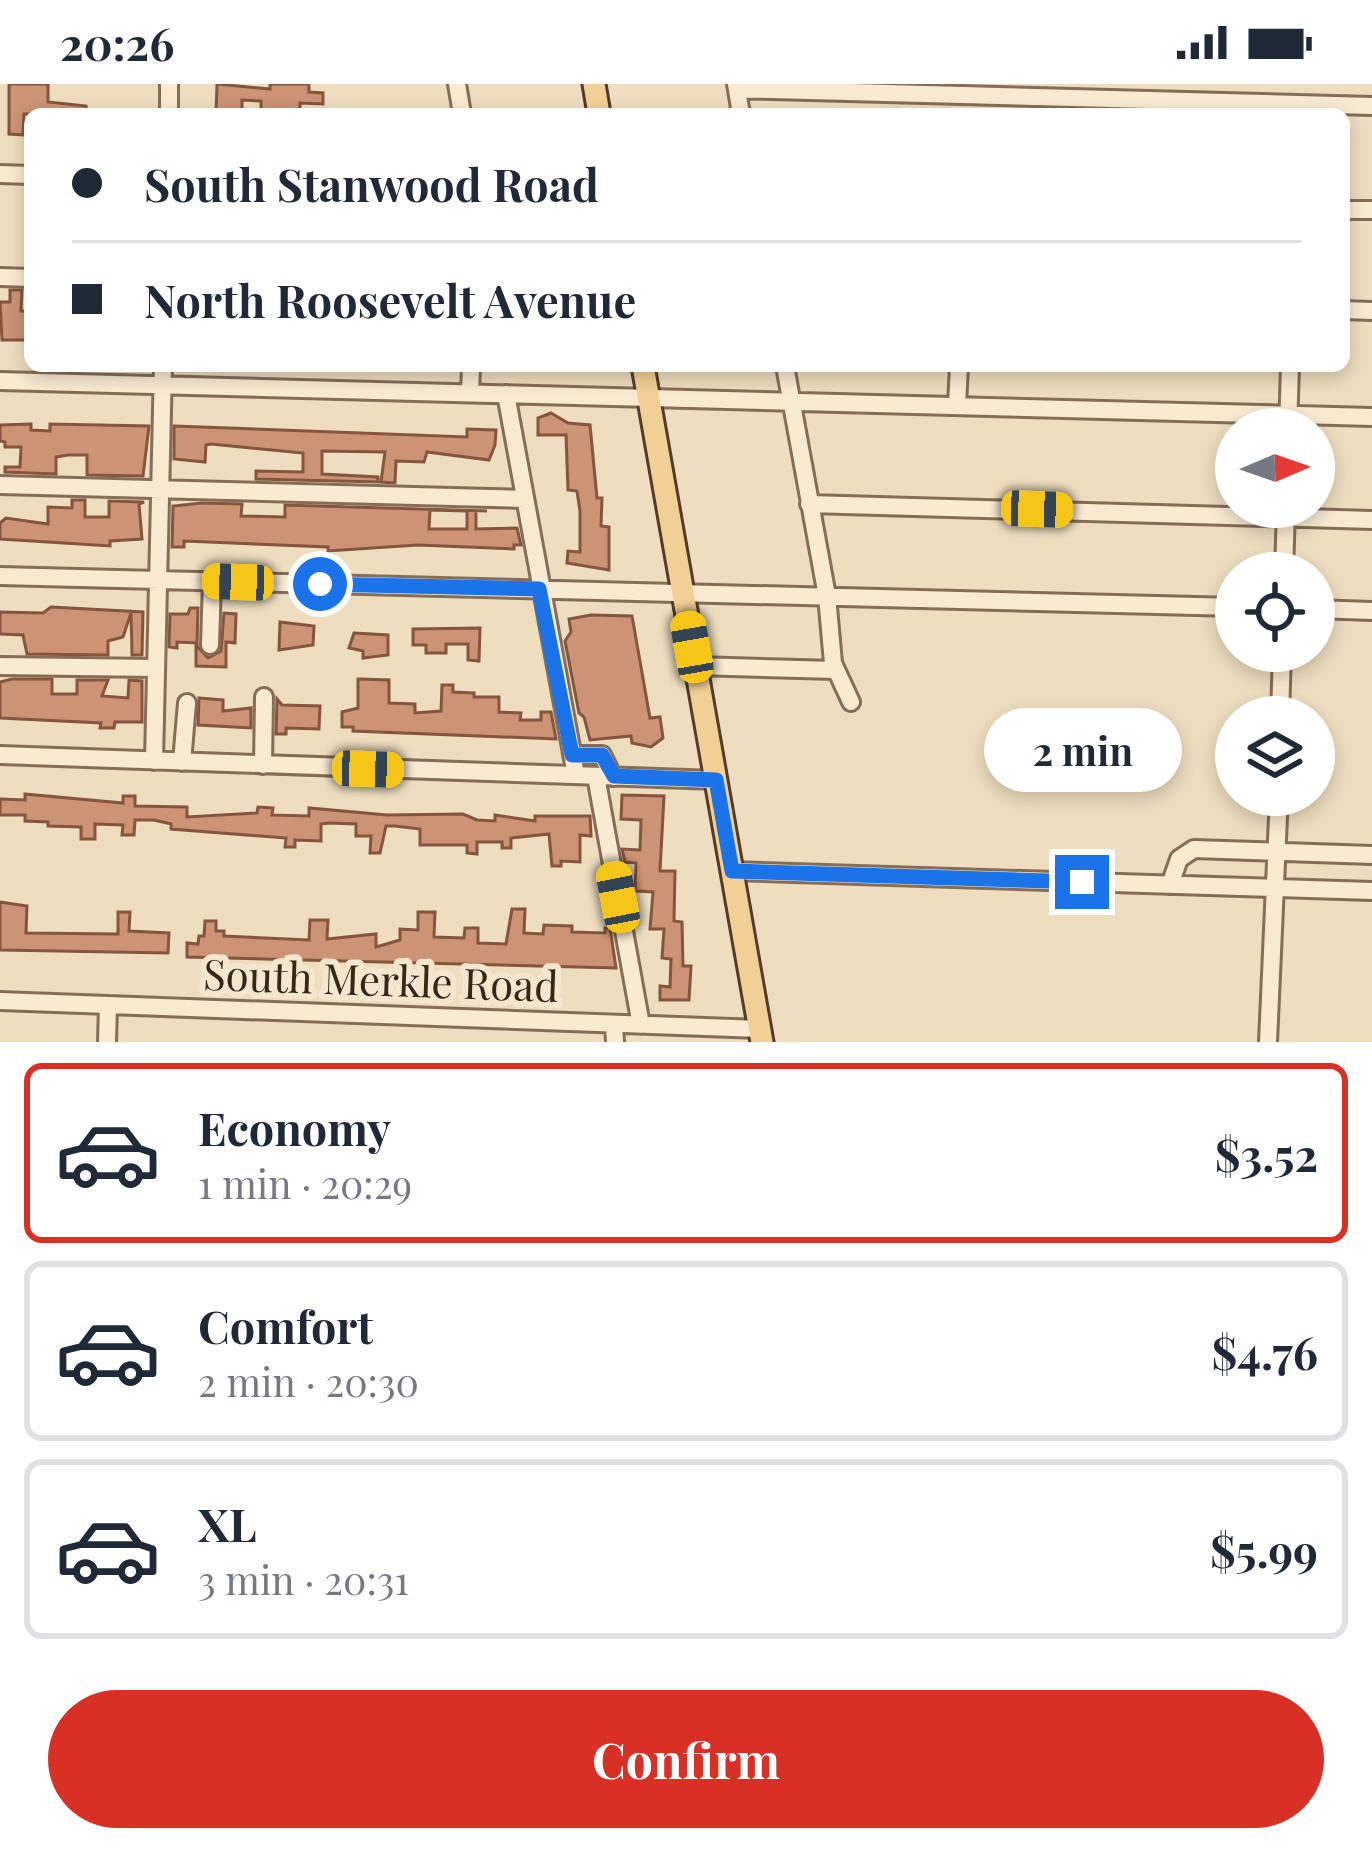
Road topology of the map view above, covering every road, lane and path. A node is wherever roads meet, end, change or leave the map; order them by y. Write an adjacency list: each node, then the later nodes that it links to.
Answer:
1 (736, 86): 3 (street)
2 (1372, 106): 4 (street)
3 (1272, 108)
4 (1321, 108)
5 (471, 372): 12 (street)
6 (644, 372): 14 (main road)
7 (785, 372): 15 (street)
8 (958, 372): 16 (street)
9 (1290, 372): 17 (street)
10 (163, 376): 11 (street); 12 (street); 22 (street)
11 (0, 381)
12 (470, 393): 13 (street)
13 (506, 394): 14 (street); 23 (street)
14 (649, 397): 15 (street); 32 (main road)
15 (791, 401): 16 (street); 24 (street)
16 (957, 405): 19 (street)
17 (1288, 408)
18 (1372, 417): 20 (street)
19 (1215, 418)
20 (1335, 419)
21 (0, 485): 22 (street)
22 (160, 490): 23 (street); 29 (street)
23 (526, 499): 31 (street)
24 (808, 504): 25 (street); 33 (street)
25 (1215, 512)
26 (1335, 517): 27 (street)
27 (1372, 520)
28 (0, 576): 29 (street)
29 (158, 580): 30 (street); 40 (street)
30 (212, 581): 31 (street); 37 (street)
31 (539, 589): 32 (street); 46 (street)
32 (683, 592): 33 (street); 39 (main road)
33 (827, 596): 34 (street); 41 (street)
34 (1215, 606)
35 (1335, 610): 36 (street)
36 (1372, 611)
37 (210, 645)
38 (0, 666): 40 (street)
39 (696, 666): 41 (street); 52 (main road)
40 (156, 668): 47 (street)
41 (836, 670): 43 (street)
42 (264, 697): 49 (street)
43 (851, 702)
44 (187, 703): 48 (street)
45 (0, 755): 47 (street)
46 (572, 755): 50 (street); 51 (street)
47 (154, 760): 48 (street)
48 (182, 762): 49 (street)
49 (263, 765): 50 (street)
50 (576, 776): 51 (street)
51 (605, 776): 52 (street); 62 (street)
52 (716, 780): 56 (main road)
53 (1278, 816): 54 (street)
54 (1277, 851): 55 (street); 57 (street); 58 (street)
55 (1372, 856)
56 (732, 871): 57 (street); 64 (main road)
57 (1170, 884): 58 (street)
58 (1276, 888): 59 (street); 66 (street)
59 (1372, 891)
60 (0, 1001): 61 (street, South Merkle Road)
61 (108, 1005): 63 (street, South Merkle Road); 65 (street)
62 (641, 1024): 63 (street, South Merkle Road); 64 (street, South Merkle Road)
63 (615, 1033)
64 (761, 1035)
65 (106, 1042)
66 (1268, 1042)

